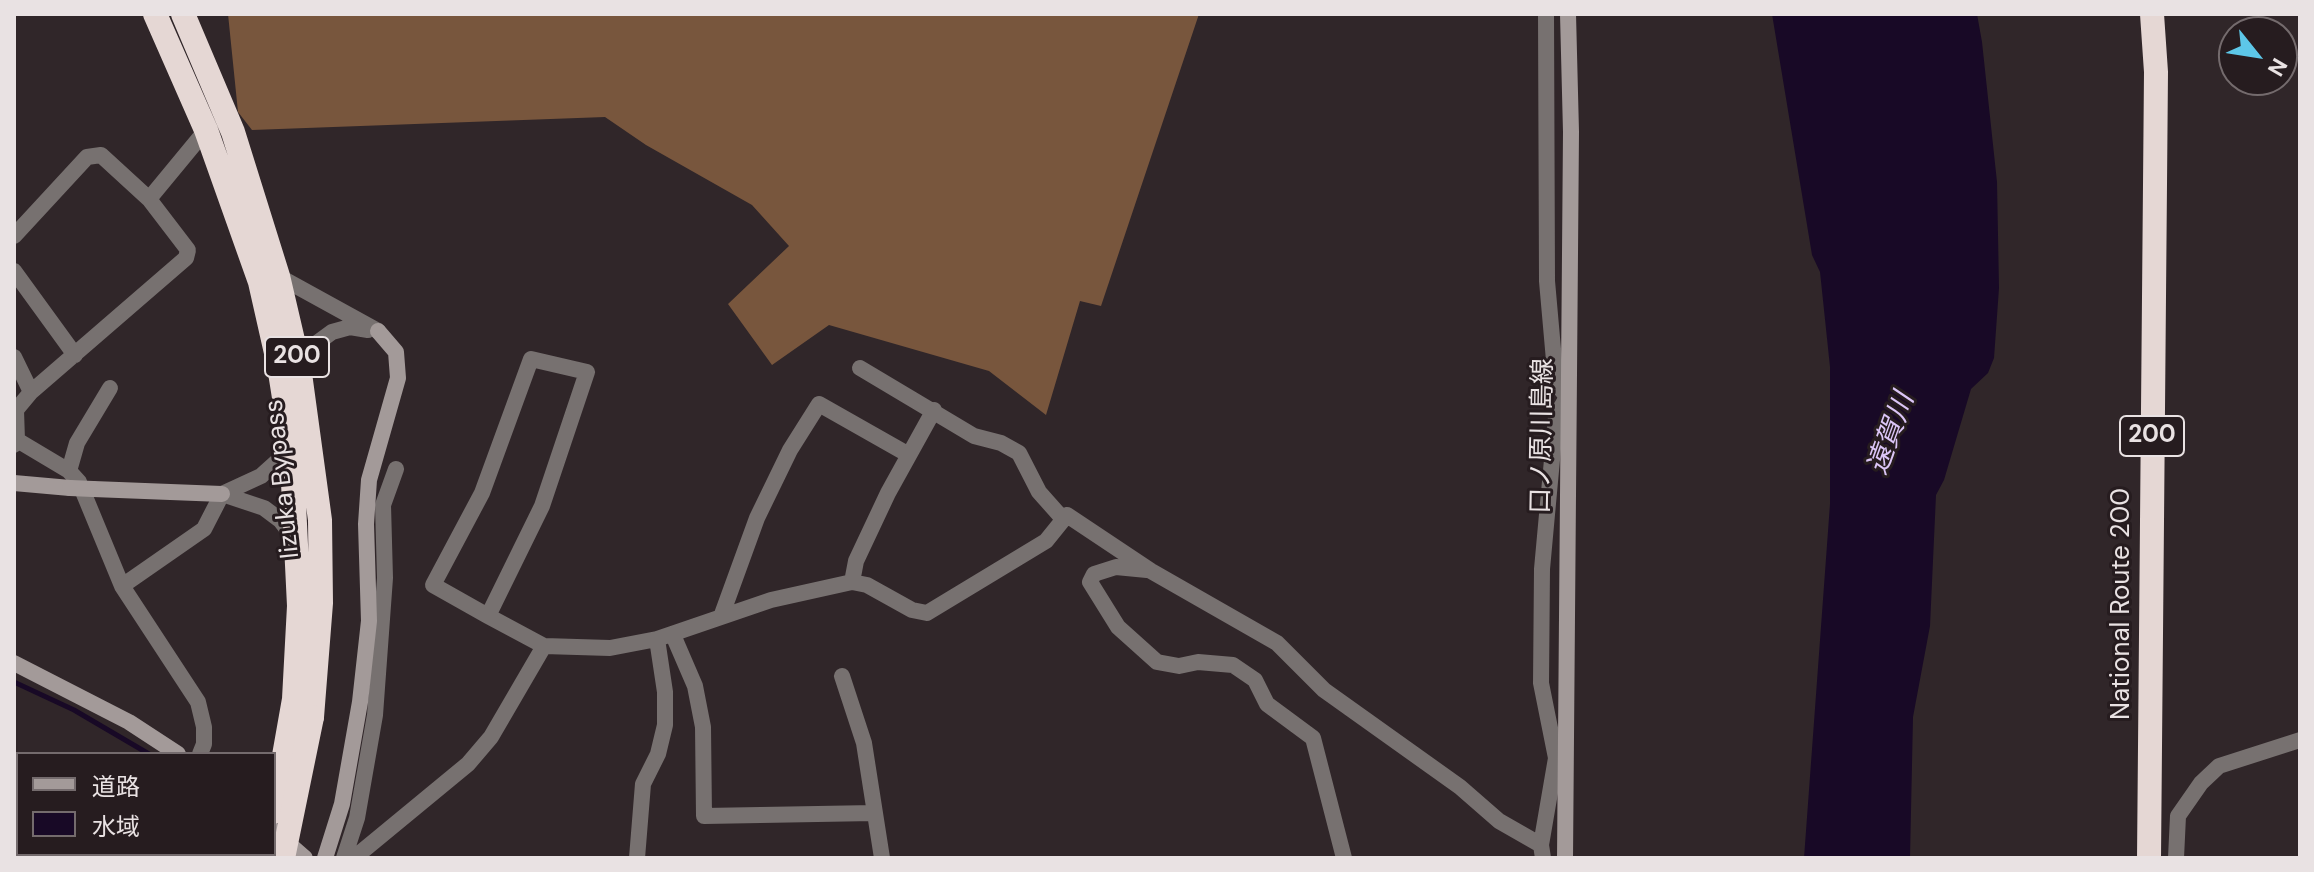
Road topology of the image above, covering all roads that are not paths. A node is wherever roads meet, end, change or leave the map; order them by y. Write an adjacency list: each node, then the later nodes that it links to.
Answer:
1 (155, 14): 6 (highway, 200)
2 (183, 14): 10 (highway, Iizuka Bypass / 200)
3 (1568, 14): 18 (street, 口ノ原川島線)
4 (2152, 14): 55 (highway, National Route 200 / 200)
5 (1541, 15): 18 (street)
6 (206, 130): 7 (street); 21 (highway, 200)
7 (149, 199): 8 (street); 12 (street)
8 (14, 236)
9 (14, 271): 12 (street)
10 (278, 276): 11 (street); 14 (highway, Iizuka Bypass / 200)
11 (378, 331): 14 (street); 48 (street)
12 (75, 355): 17 (street)
13 (14, 357): 17 (street)
14 (299, 366): 46 (highway, Iizuka Bypass / 200, bridge)
15 (860, 368): 19 (street)
16 (110, 388): 24 (street)
17 (31, 392): 20 (street)
18 (1567, 397): 41 (street, 口ノ原川島線); 41 (street)
19 (934, 410): 22 (street); 27 (street)
20 (16, 442): 24 (street)
21 (291, 442): 26 (street); 28 (highway, 200)
22 (909, 455): 30 (street); 33 (street)
23 (396, 469): 49 (street)
24 (69, 480): 25 (street); 26 (street, bridge); 31 (street)
25 (14, 483)
26 (222, 494): 28 (street); 31 (street)
27 (1063, 519): 29 (street); 30 (street)
28 (297, 543): 42 (highway, 200)
29 (1151, 571): 45 (street); 53 (street)
30 (852, 582): 33 (street)
31 (122, 586): 40 (street)
32 (488, 616): 32 (street); 35 (street)
33 (721, 617): 34 (street)
34 (665, 637): 35 (street); 43 (street); 51 (street)
35 (544, 646): 50 (street)
36 (14, 663): 39 (street)
37 (842, 676): 43 (street)
38 (2300, 740): 56 (street)
39 (175, 752)
40 (200, 752)
41 (1560, 758): 45 (street); 54 (street, 口ノ原川島線)
42 (276, 801)
43 (874, 813): 52 (street)
44 (276, 833): 47 (street)
45 (1542, 851)
46 (283, 858)
47 (305, 858)
48 (325, 858)
49 (344, 858)
50 (354, 858)
51 (637, 858)
52 (882, 858)
53 (1344, 858)
54 (1565, 858)
55 (2149, 858)
56 (2176, 858)

